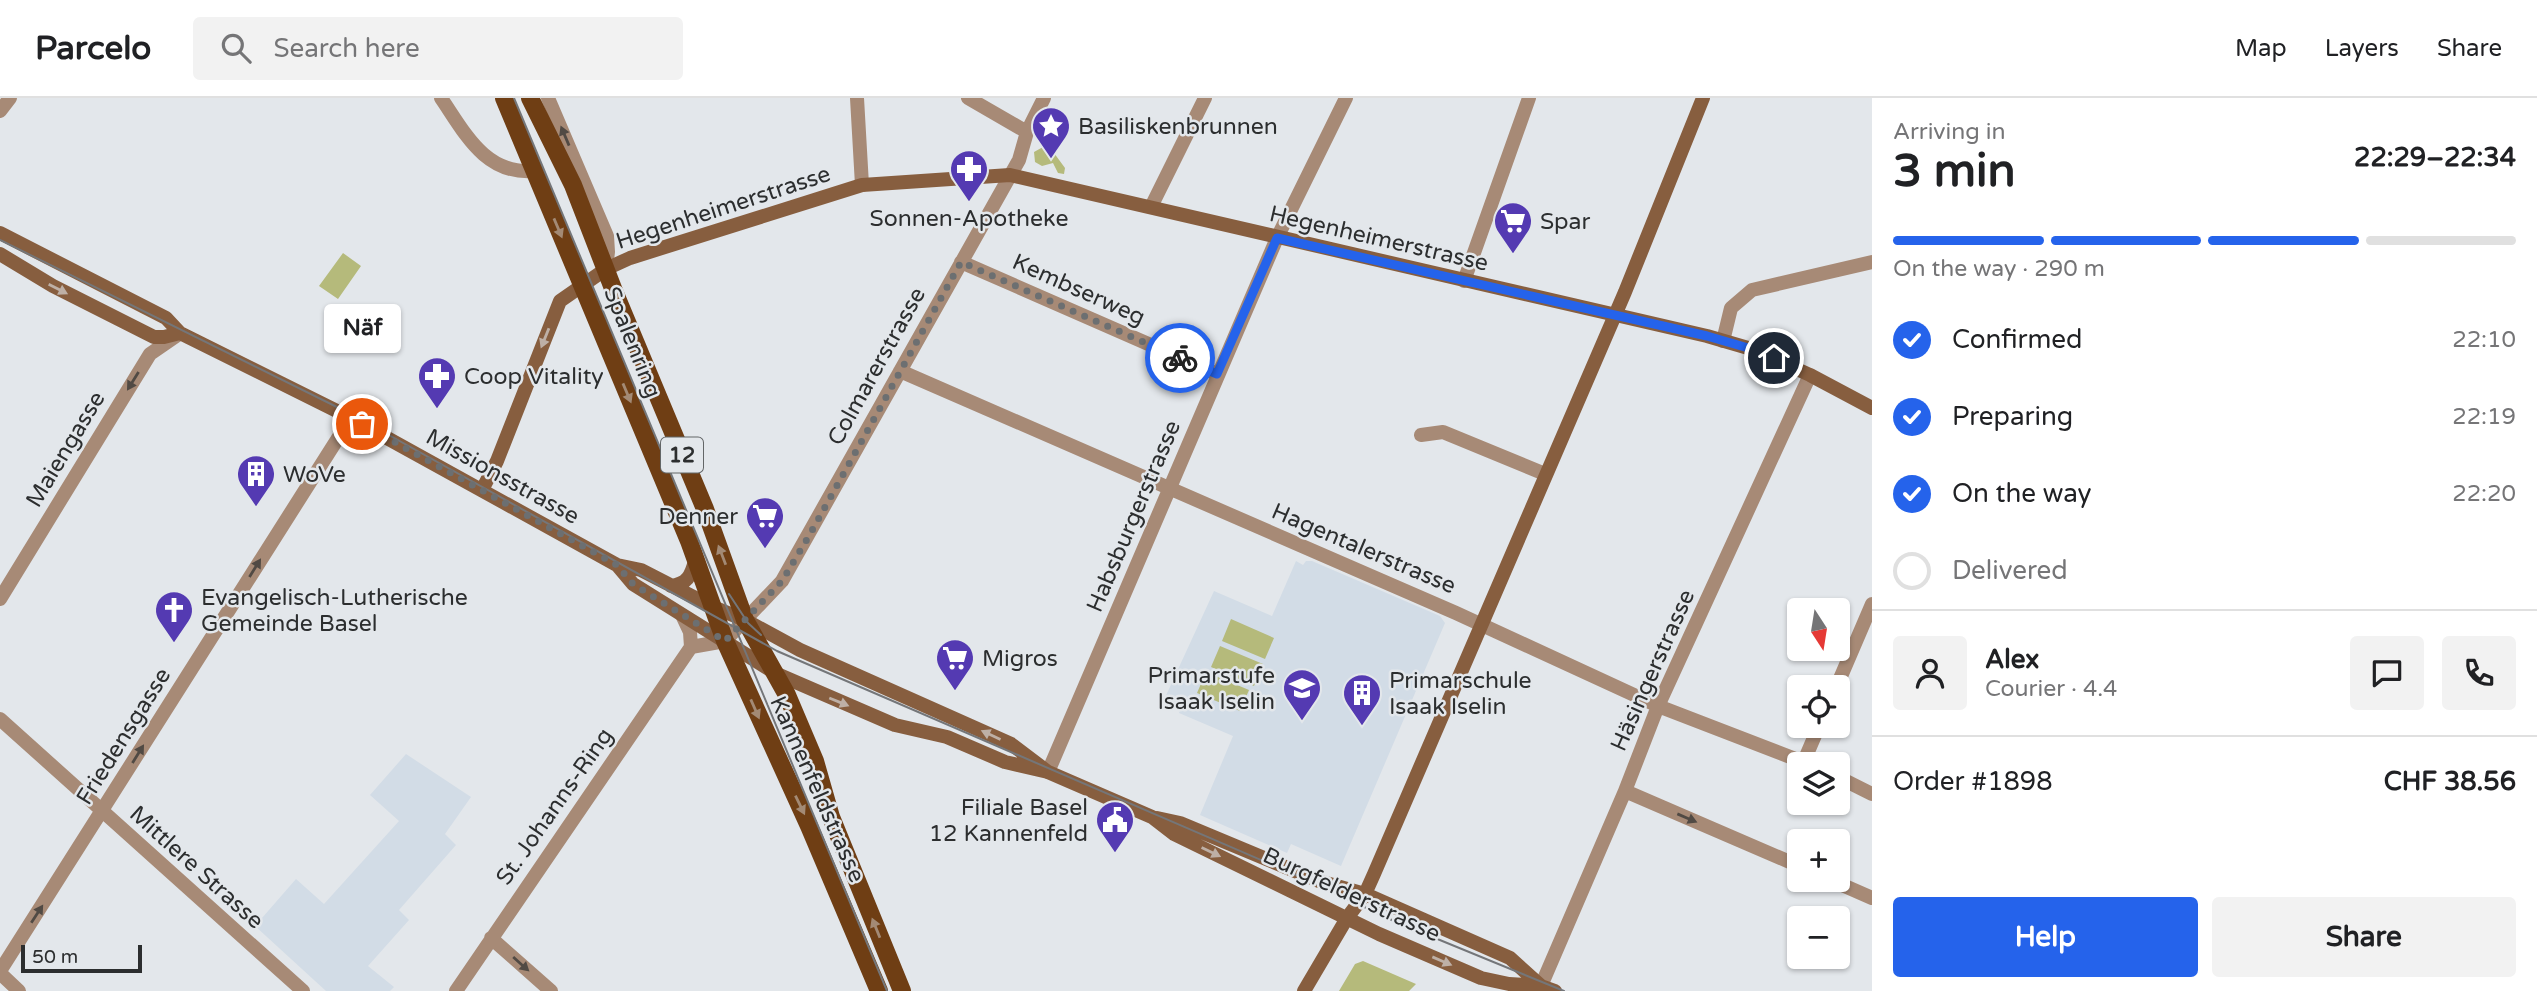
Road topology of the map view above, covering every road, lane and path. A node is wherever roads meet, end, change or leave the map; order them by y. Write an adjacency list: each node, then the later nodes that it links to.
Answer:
1 (10, 98): 13 (street)
2 (441, 98): 15 (street)
3 (504, 98): 15 (main road, Spalenring / 12)
4 (530, 98): 24 (main road, Spalenring / 12)
5 (548, 98): 24 (street, Spalenring, one-way to 5)
6 (858, 98): 17 (street, Hegenheimerstrasse)
7 (968, 98): 14 (street)
8 (1044, 98): 14 (street, Colmarerstrasse)
9 (1205, 98): 18 (street)
10 (1346, 98): 20 (street, Habsburgerstrasse)
11 (1529, 98): 25 (street)
12 (1703, 98): 27 (main road)
13 (0, 111)
14 (1027, 132): 16 (street, Colmarerstrasse)
15 (534, 170): 26 (main road, Spalenring / 12, one-way to 26)
16 (1010, 175): 17 (main road, Hegenheimerstrasse); 18 (main road, Hegenheimerstrasse); 22 (street, Colmarerstrasse)
17 (862, 185): 24 (main road, Hegenheimerstrasse)
18 (1151, 207): 20 (main road, Hegenheimerstrasse)
19 (0, 233): 28 (main road, Missionsstrasse)
20 (1277, 238): 25 (main road, Hegenheimerstrasse); 31 (street, Habsburgerstrasse)
21 (0, 254): 28 (main road, Missionsstrasse, one-way to 28)
22 (961, 262): 30 (street, Colmarerstrasse); 31 (street, Kembserweg)
23 (1872, 262): 29 (street)
24 (606, 269): 26 (main road, Hegenheimerstrasse); 46 (main road, Spalenring / 12, one-way to 24)
25 (1464, 281): 27 (main road, Hegenheimerstrasse)
26 (583, 284): 38 (main road, Hegenheimerstrasse, one-way to 38); 39 (main road, Spalenring / 12, one-way to 39)
27 (1614, 316): 29 (main road, Hegenheimerstrasse); 36 (main road)
28 (180, 333): 34 (main road, Missionsstrasse); 42 (street, Maiengasse, one-way to 42)
29 (1723, 341): 32 (main road, Hegenheimerstrasse)
30 (900, 371): 37 (street, Hagentalerstrasse); 46 (street, Colmarerstrasse)
31 (1217, 374): 37 (street, Habsburgerstrasse)
32 (1810, 375): 33 (main road, Hegenheimerstrasse); 52 (street, Häsingerstrasse)
33 (1872, 408)
34 (349, 417): 38 (main road, Missionsstrasse); 59 (street, Friedensgasse, one-way to 34)
35 (1421, 435): 36 (street)
36 (1545, 474): 47 (main road)
37 (1171, 489): 47 (street, Hagentalerstrasse); 55 (street, Habsburgerstrasse)
38 (482, 490): 40 (main road, Missionsstrasse)
39 (695, 561): 41 (main road); 44 (main road, Spalenring / 12)
40 (617, 565): 41 (main road, Missionsstrasse); 45 (main road, Missionsstrasse)
41 (670, 586): 44 (main road, Missionsstrasse)
42 (0, 599)
43 (1872, 604): 51 (street)
44 (713, 607): 46 (main road, Missionsstrasse); 48 (main road, Kannenfeldstrasse / 12)
45 (682, 615): 48 (main road, Missionsstrasse); 49 (street)
46 (746, 620): 48 (street, Colmarerstrasse); 50 (main road, Kannenfeldstrasse / 12); 55 (main road, Burgfelderstrasse, one-way to 46)
47 (1481, 624): 52 (street, Hagentalerstrasse); 63 (main road)
48 (725, 641): 49 (street); 50 (main road, Burgfelderstrasse); 73 (main road, Kannenfeldstrasse / 12, one-way to 73)
49 (691, 647): 66 (street, St. Johanns-Ring)
50 (777, 674): 55 (main road, Burgfelderstrasse, one-way to 55); 74 (main road, Kannenfeldstrasse / 12, one-way to 50)
51 (1842, 675)
52 (1658, 706): 54 (street, Hagentalerstrasse); 57 (street, Häsingerstrasse)
53 (0, 719): 59 (street, Mittlere Strasse)
54 (1787, 755)
55 (1048, 772): 60 (main road, Burgfelderstrasse)
56 (1850, 783): 58 (street)
57 (1625, 791): 61 (street, one-way to 61); 68 (street, Häsingerstrasse)
58 (1872, 794)
59 (102, 812): 67 (street, Friedensgasse, one-way to 59); 70 (street, Mittlere Strasse)
60 (1152, 817): 63 (main road, Burgfelderstrasse); 65 (main road, Burgfelderstrasse, one-way to 65)
61 (1787, 861)
62 (1850, 888): 64 (street)
63 (1365, 894): 65 (main road); 68 (main road, Burgfelderstrasse)
64 (1872, 898)
65 (1347, 918): 68 (main road, Burgfelderstrasse, one-way to 68); 75 (main road)
66 (491, 938): 71 (street, St. Johanns-Ring); 72 (street, one-way to 72)
67 (0, 972): 69 (street)
68 (1548, 988)
69 (19, 991)
70 (303, 991)
71 (456, 991)
72 (551, 991)
73 (879, 991)
74 (902, 991)
75 (1304, 991)

